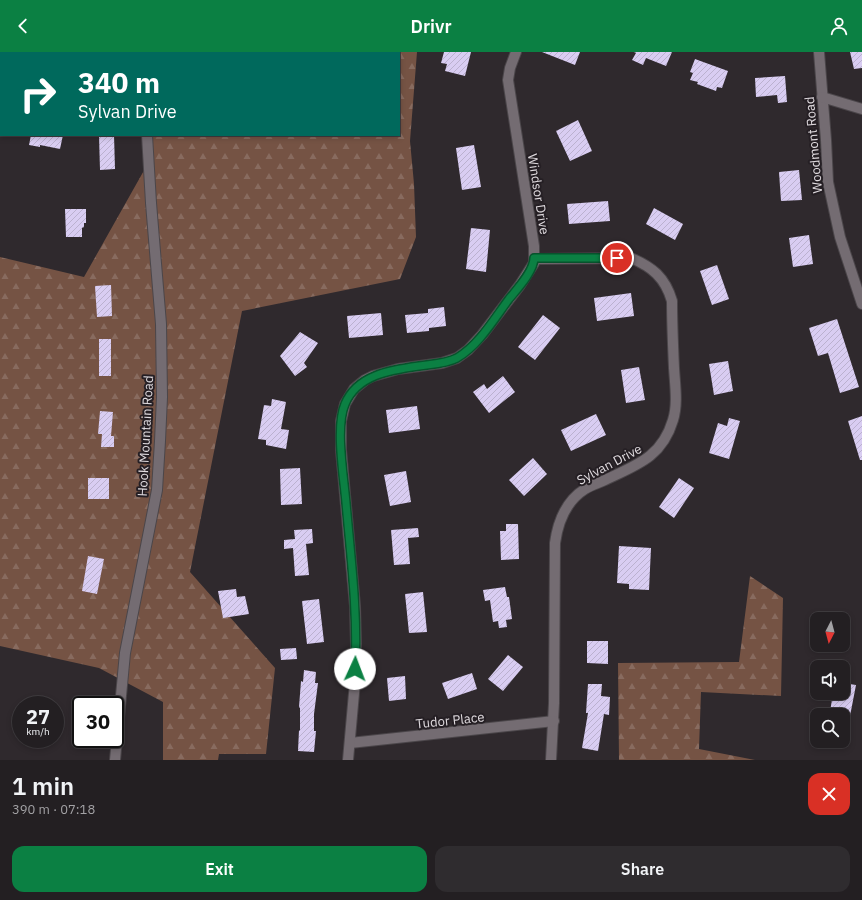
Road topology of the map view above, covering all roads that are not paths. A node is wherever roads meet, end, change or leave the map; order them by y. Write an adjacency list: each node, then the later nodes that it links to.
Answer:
1 (516, 52): 6 (street, Windsor Drive)
2 (819, 52): 3 (street, Woodmont Road)
3 (822, 97): 4 (street); 7 (street, Woodmont Road)
4 (862, 109)
5 (147, 136): 10 (street, Hook Mountain Road)
6 (534, 258): 8 (street, Sylvan Drive); 9 (street, Windsor Drive)
7 (862, 304)
8 (554, 721): 9 (street, Tudor Place); 12 (street, Sylvan Drive)
9 (350, 743): 11 (street, Windsor Drive)
10 (115, 760)
11 (348, 760)
12 (551, 760)

